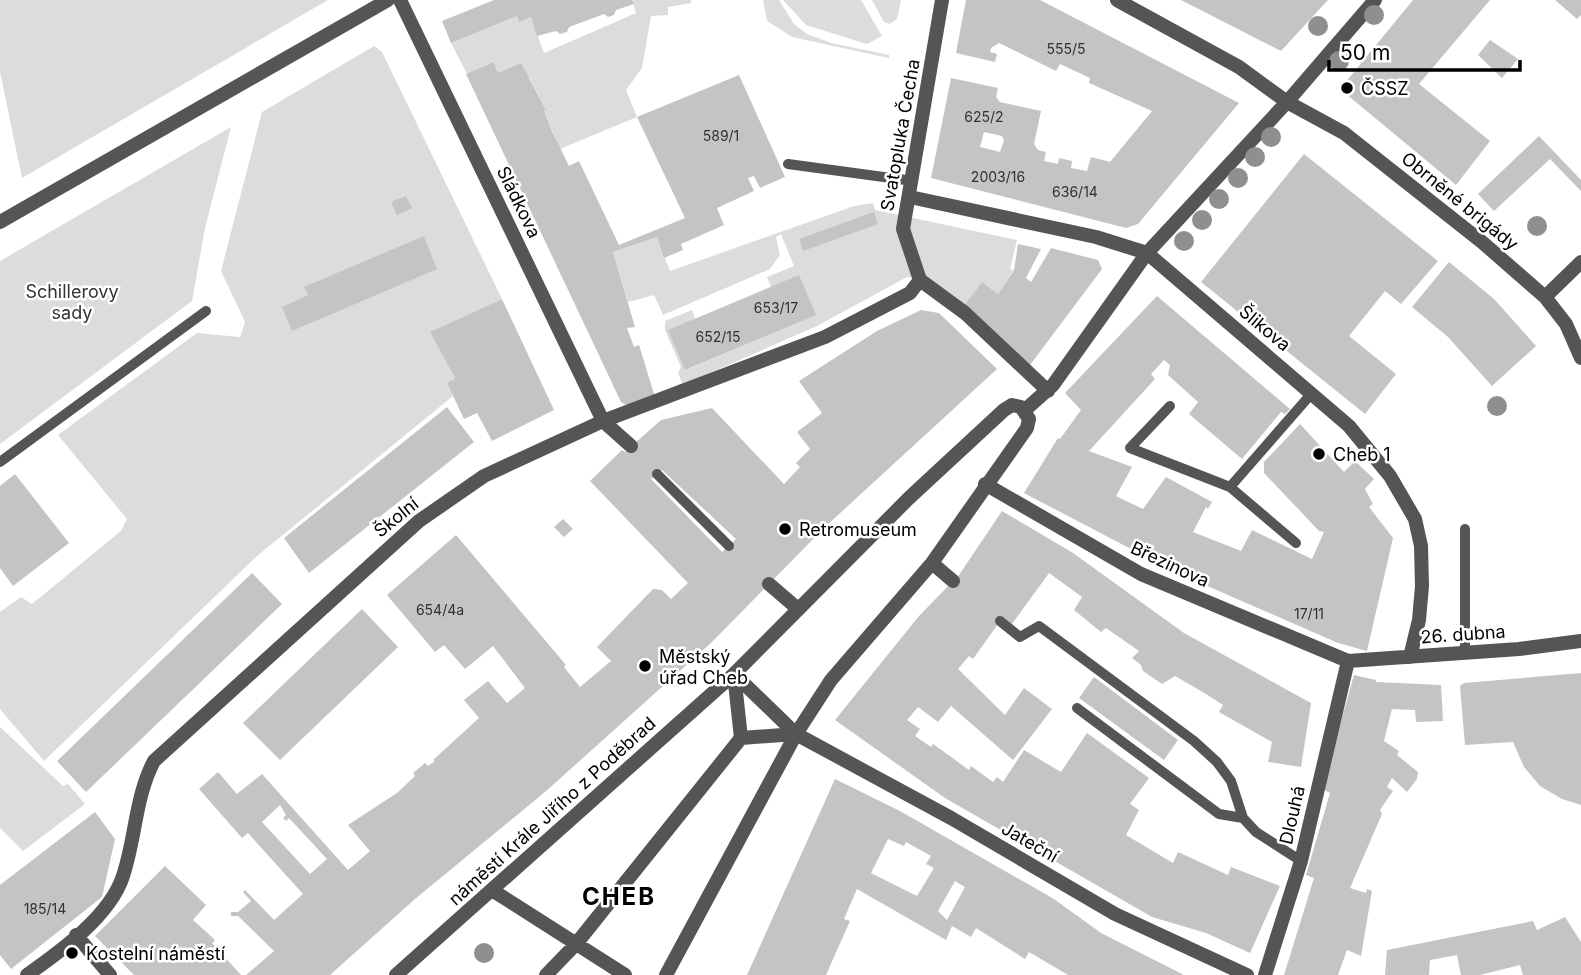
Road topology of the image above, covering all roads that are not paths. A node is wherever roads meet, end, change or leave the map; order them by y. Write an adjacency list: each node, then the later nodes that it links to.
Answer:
1 (388, 0): 10 (street)
2 (400, 0): 21 (street, Sládkova)
3 (942, 0): 8 (street, Svatopluka Čecha)
4 (1117, 0): 6 (street, Obrněné brigády)
5 (1374, 0): 6 (street)
6 (1287, 102): 11 (street); 14 (street, Obrněné brigády)
7 (788, 163): 8 (lane)
8 (913, 181): 9 (street, Svatopluka Čecha)
9 (910, 197): 11 (street, Šlikova); 13 (street, Svatopluka Čecha)
10 (0, 222)
11 (1147, 253): 17 (street); 18 (street, Šlikova)
12 (1581, 262): 14 (street)
13 (920, 280): 17 (street); 21 (street, Školní)
14 (1545, 297): 16 (street, Obrněné brigády)
15 (205, 311): 23 (lane)
16 (1581, 358)
17 (1048, 391): 20 (street)
18 (1312, 393): 26 (lane); 37 (street, Šlikova)
19 (1170, 406): 26 (lane)
20 (1029, 407): 25 (street); 33 (street, náměstí Krále Jiřího z Poděbrad)
21 (603, 421): 22 (street); 46 (street, Školní)
22 (631, 446)
23 (0, 462)
24 (657, 474): 29 (lane)
25 (985, 484): 30 (street); 38 (street, Březinova)
26 (1230, 487): 28 (lane)
27 (1465, 529): 36 (lane)
28 (1296, 543)
29 (729, 545)
30 (932, 563): 31 (street); 41 (street)
31 (953, 581)
32 (769, 584): 33 (street)
33 (798, 609): 39 (street, náměstí Krále Jiřího z Poděbrad)
34 (1000, 621): 43 (lane)
35 (1581, 640): 36 (street, 26. dubna)
36 (1465, 652): 37 (street, 26. dubna)
37 (1410, 657): 38 (street, 26. dubna)
38 (1348, 661): 44 (street, Dlouhá)
39 (734, 674): 41 (street); 42 (street); 45 (street, náměstí Krále Jiřího z Poděbrad)
40 (1077, 708): 43 (lane)
41 (796, 734): 42 (street); 53 (street); 54 (street, Jateční)
42 (741, 738): 47 (street)
43 (1243, 818): 44 (lane)
44 (1301, 861): 55 (street, Dlouhá)
45 (492, 890): 47 (street); 50 (street, náměstí Krále Jiřího z Poděbrad)
46 (76, 935): 48 (street); 49 (street)
47 (576, 944): 51 (street); 52 (street)
48 (27, 975)
49 (110, 975)
50 (396, 975)
51 (546, 975)
52 (625, 975)
53 (666, 975)
54 (1247, 975)
55 (1265, 975)

